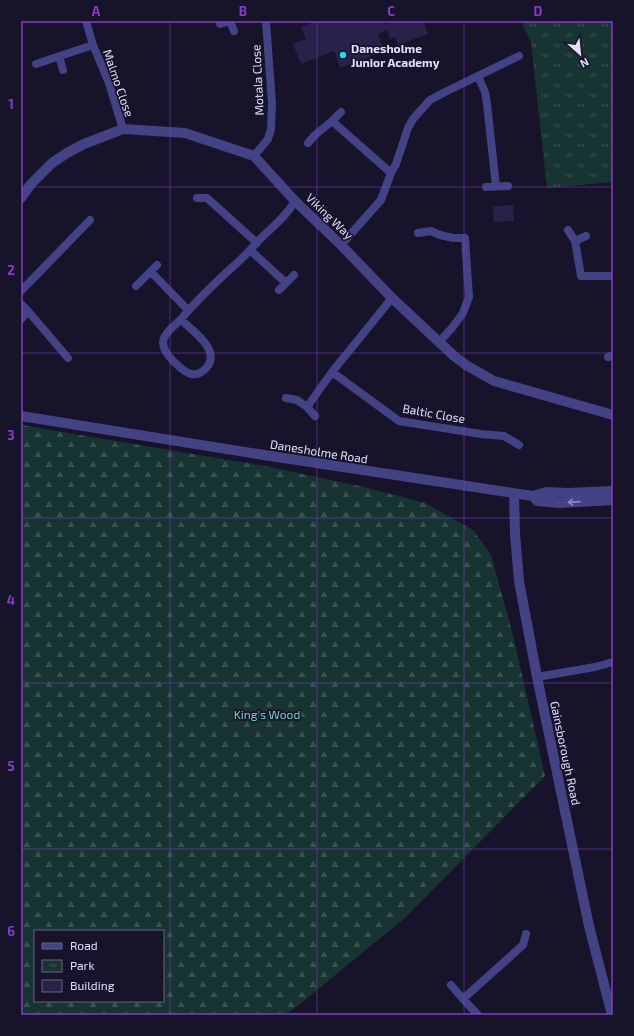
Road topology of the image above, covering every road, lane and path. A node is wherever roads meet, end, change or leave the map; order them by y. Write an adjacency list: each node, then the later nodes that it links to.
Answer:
1 (86, 21): 6 (street, Malmo Close)
2 (230, 21): 4 (street); 5 (street)
3 (266, 21): 16 (street, Motala Close)
4 (220, 24)
5 (234, 31)
6 (93, 45): 7 (street, Malmo Close); 14 (street, Malmo Close)
7 (59, 56): 9 (street, Malmo Close); 10 (street)
8 (519, 56): 11 (street)
9 (36, 64)
10 (63, 70)
11 (478, 76): 17 (street); 18 (street)
12 (341, 112): 13 (street)
13 (332, 121): 15 (street); 17 (street)
14 (123, 129): 16 (street, Viking Way); 21 (street, Viking Way)
15 (308, 142)
16 (254, 156): 23 (street, Viking Way)
17 (391, 173): 30 (street)
18 (496, 186): 19 (street); 20 (street)
19 (508, 186)
20 (486, 187)
21 (21, 198)
22 (197, 198): 29 (street)
23 (295, 201): 29 (street); 30 (street, Viking Way)
24 (90, 220): 39 (street)
25 (568, 230): 28 (street)
26 (418, 233): 46 (street)
27 (586, 236): 28 (street)
28 (575, 241): 35 (street)
29 (257, 242): 31 (street)
30 (341, 245): 40 (street, Viking Way)
31 (250, 250): 36 (street); 42 (street)
32 (157, 265): 33 (street)
33 (150, 272): 37 (street); 42 (street)
34 (294, 275): 36 (street)
35 (613, 276)
36 (286, 283): 38 (street)
37 (136, 286)
38 (279, 290)
39 (21, 291)
40 (392, 298): 46 (street, Viking Way); 48 (street)
41 (21, 304): 43 (street)
42 (188, 310): 45 (street)
43 (28, 311): 44 (street); 47 (street)
44 (21, 318)
45 (181, 320): 45 (street)
46 (439, 342): 51 (street, Viking Way)
47 (68, 358)
48 (332, 372): 50 (street); 54 (street, Baltic Close)
49 (286, 398): 50 (street)
50 (307, 406): 53 (street)
51 (613, 415)
52 (21, 416): 56 (street, Danesholme Road)
53 (315, 416)
54 (519, 445)
55 (613, 491): 57 (street, Danesholme Road)
56 (514, 494): 57 (street, Danesholme Road); 60 (street, Gainsborough Road)
57 (533, 496): 58 (street, one-way to 57)
58 (613, 500)
59 (613, 662): 60 (street)
60 (537, 678): 63 (street, Gainsborough Road)
61 (526, 934): 64 (street)
62 (451, 985): 64 (street)
63 (610, 993): 66 (street, Gainsborough Road)
64 (463, 998): 65 (street)
65 (478, 1015)
66 (612, 1015)

